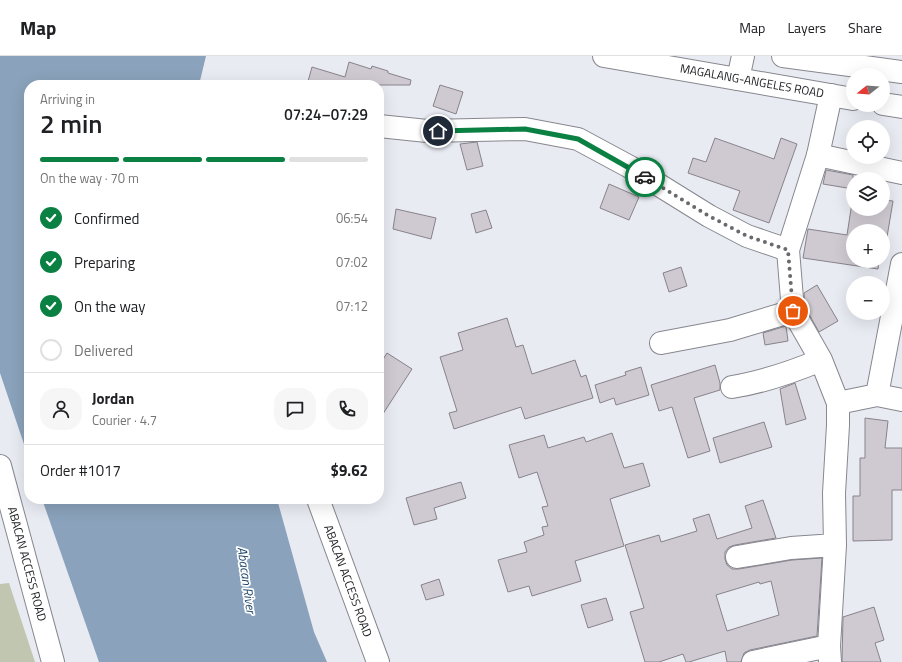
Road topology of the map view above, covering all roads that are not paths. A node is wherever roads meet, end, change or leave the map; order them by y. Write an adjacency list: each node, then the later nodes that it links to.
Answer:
1 (604, 56): 5 (street, MAGALANG-ANGELES ROAD)
2 (743, 56): 5 (street)
3 (783, 56): 4 (street)
4 (902, 72)
5 (738, 79): 6 (street, MAGALANG-ANGELES ROAD)
6 (831, 95): 7 (street, MAGALANG-ANGELES ROAD); 11 (street)
7 (846, 98)
8 (890, 105): 9 (street)
9 (902, 107)
10 (384, 126): 13 (street)
11 (818, 155): 12 (street); 13 (street)
12 (902, 173)
13 (788, 250): 16 (street)
14 (902, 264): 15 (street)
15 (900, 289): 20 (street)
16 (793, 311): 17 (street); 18 (street)
17 (661, 343)
18 (821, 360): 19 (street); 22 (street)
19 (732, 387)
20 (877, 395): 21 (street); 22 (street)
21 (902, 400)
22 (838, 403): 25 (street)
23 (0, 466): 28 (street, ABACAN ACCESS ROAD)
24 (320, 504): 29 (street, ABACAN ACCESS ROAD)
25 (835, 545): 26 (street); 27 (street)
26 (737, 557)
27 (829, 654): 30 (street)
28 (53, 662)
29 (378, 662)
30 (753, 662)

